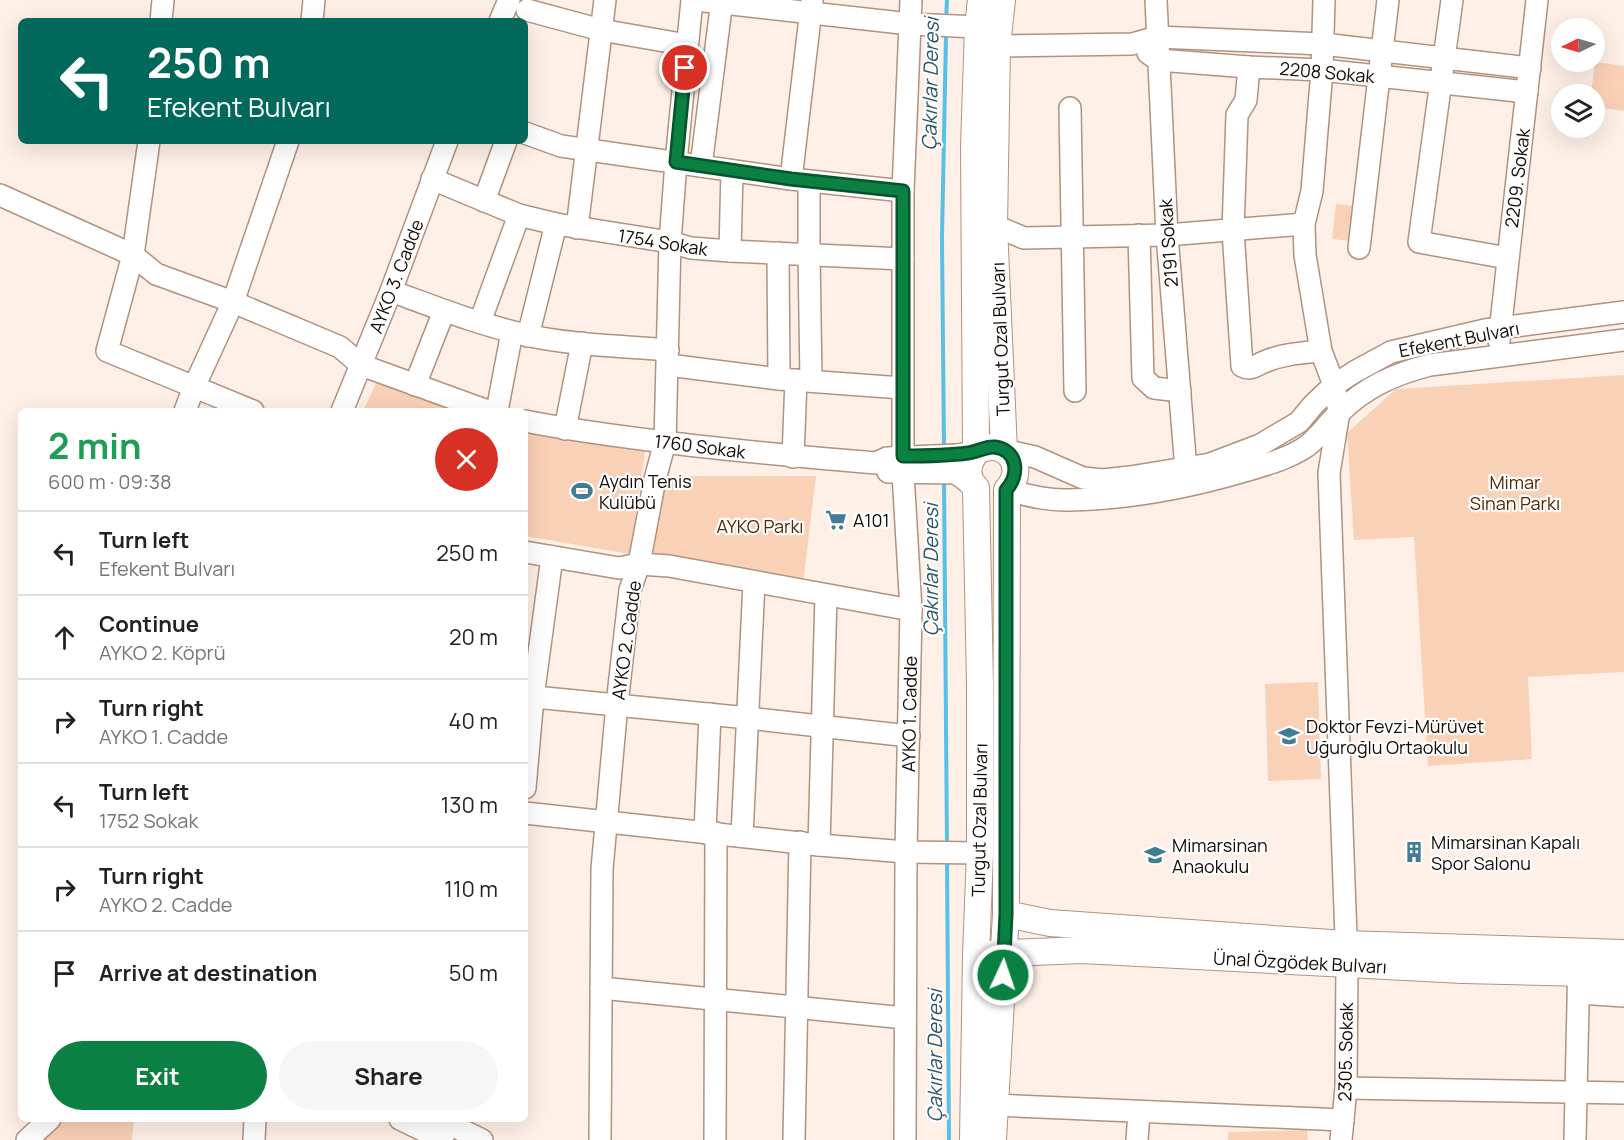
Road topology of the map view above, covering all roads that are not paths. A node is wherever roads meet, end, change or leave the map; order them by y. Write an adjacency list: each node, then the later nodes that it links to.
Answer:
1 (163, 0): 16 (street)
2 (314, 0): 17 (street)
3 (605, 0): 21 (street)
4 (694, 0): 13 (street); 25 (street, AYKO 2. Cadde)
5 (911, 0): 19 (street, AYKO 1. Cadde)
6 (981, 0): 20 (main road, Turgut Ozal Bulvarı)
7 (1002, 0): 26 (main road, Turgut Ozal Bulvarı)
8 (1156, 0): 22 (street, 2191 Sokak)
9 (1324, 0): 24 (street)
10 (1388, 0): 27 (street)
11 (1452, 0): 28 (street)
12 (1537, 0): 31 (street, 2209. Sokak)
13 (722, 2): 14 (street); 44 (street)
14 (811, 7): 19 (street); 47 (street)
15 (522, 8): 18 (street); 21 (street)
16 (161, 18)
17 (312, 18)
18 (505, 18)
19 (909, 24): 20 (street); 48 (street, AYKO 1. Cadde)
20 (958, 27): 59 (main road, Turgut Ozal Bulvarı)
21 (601, 30): 25 (street); 42 (street)
22 (1157, 37): 23 (street, 2208 Sokak); 24 (street, 2208 Sokak); 29 (street, 2191 Sokak)
23 (1132, 44): 26 (street, 2208 Sokak); 29 (street, 2208 Sokak)
24 (1323, 44): 27 (street, 2208 Sokak); 32 (street)
25 (687, 45): 43 (street, AYKO 2. Cadde)
26 (997, 46): 59 (main road, Turgut Ozal Bulvarı)
27 (1381, 50): 28 (street, 2208 Sokak); 33 (street)
28 (1443, 58): 31 (street, 2208 Sokak); 34 (street)
29 (1158, 60): 30 (street, 2208 Sokak); 57 (street, 2191 Sokak)
30 (1249, 67): 32 (street, 2208 Sokak); 55 (street)
31 (1530, 68): 35 (street, 2209. Sokak)
32 (1322, 70): 33 (street, 2208 Sokak); 53 (street)
33 (1378, 76): 34 (street, 2208 Sokak); 61 (street)
34 (1440, 82): 35 (street, 2208 Sokak); 66 (street)
35 (1527, 92): 66 (street, 2209. Sokak)
36 (1070, 108): 58 (street)
37 (528, 134): 42 (street)
38 (149, 144): 65 (street)
39 (287, 144): 69 (street)
40 (446, 144): 46 (street, AYKO 3. Cadde)
41 (505, 144): 50 (street)
42 (587, 150): 43 (street); 54 (street)
43 (676, 162): 44 (street); 60 (street, AYKO 2. Cadde)
44 (701, 166): 45 (street)
45 (732, 171): 47 (street); 62 (street)
46 (432, 180): 50 (street, 1754 Sokak); 68 (street, AYKO 3. Cadde)
47 (800, 180): 48 (street); 64 (street)
48 (903, 191): 67 (street, AYKO 1. Cadde)
49 (0, 195): 65 (street)
50 (484, 201): 51 (street, 1754 Sokak)
51 (519, 214): 52 (street, 1754 Sokak); 72 (street)
52 (556, 224): 54 (street, 1754 Sokak); 74 (street)
53 (1304, 224): 55 (street); 77 (street)
54 (577, 228): 60 (street, 1754 Sokak)
55 (1233, 231): 57 (street); 77 (street)
56 (1139, 235): 57 (street); 58 (street); 87 (street)
57 (1167, 235): 87 (street, 2191 Sokak)
58 (1073, 237): 59 (street); 86 (street)
59 (985, 239): 99 (main road, Turgut Ozal Bulvarı); 102 (main road, Turgut Ozal Bulvarı)
60 (670, 242): 62 (street, 1754 Sokak); 79 (street, AYKO 2. Cadde)
61 (1359, 248)
62 (730, 251): 63 (street, 1754 Sokak)
63 (778, 254): 64 (street, 1754 Sokak); 81 (street)
64 (809, 254): 67 (street, 1754 Sokak); 81 (street)
65 (134, 255): 69 (street); 84 (street)
66 (1507, 258): 73 (street, 2209. Sokak)
67 (903, 259): 85 (street, AYKO 1. Cadde)
68 (391, 291): 70 (street); 80 (street, AYKO 3. Cadde)
69 (233, 302): 80 (street); 84 (street)
70 (444, 310): 72 (street); 82 (street)
71 (1624, 312): 73 (street, Efekent Bulvarı)
72 (480, 322): 74 (street)
73 (1500, 329): 78 (street, 2209. Sokak); 83 (street, Efekent Bulvarı)
74 (520, 334): 76 (street); 93 (street)
75 (1624, 340): 78 (street, Efekent Bulvarı)
76 (582, 343): 79 (street); 96 (street)
77 (1321, 351): 83 (street); 88 (street)
78 (1497, 356): 94 (street, Efekent Bulvarı)
79 (668, 357): 81 (street); 98 (street, AYKO 2. Cadde)
80 (361, 365): 82 (street); 91 (street, AYKO 3. Cadde)
81 (795, 380): 85 (street); 100 (street)
82 (415, 385): 92 (street)
83 (1334, 386): 88 (street, Efekent Bulvarı); 94 (street)
84 (194, 387): 89 (street); 90 (street)
85 (902, 388): 101 (street, AYKO 1. Cadde)
86 (1075, 391)
87 (1180, 391): 104 (street, 2191 Sokak)
88 (1313, 405): 97 (street); 104 (street, Efekent Bulvarı)
89 (186, 408)
90 (246, 408)
91 (343, 408)
92 (480, 408)
93 (497, 408)
94 (1340, 412): 97 (street, Efekent Bulvarı); 103 (street)
95 (528, 422): 96 (street, 1760 Sokak)
96 (565, 429): 98 (street, 1760 Sokak)
97 (1318, 434): 103 (street); 104 (street, Efekent Bulvarı)
98 (665, 442): 100 (street, 1760 Sokak); 108 (street, AYKO 2. Cadde)
99 (1004, 450): 102 (main road, Efekent Bulvarı); 104 (street, Efekent Bulvarı); 105 (main road, Turgut Ozal Bulvarı)
100 (793, 457): 101 (street, 1760 Sokak)
101 (903, 465): 102 (street, 1760 Sokak); 111 (street, AYKO 1. Cadde)
102 (956, 467): 105 (main road); 125 (main road, Turgut Ozal Bulvarı)
103 (1329, 473): 130 (street, 2305. Sokak)
104 (1186, 477): 105 (street)
105 (1006, 490): 127 (main road, Turgut Ozal Bulvarı)
106 (528, 553): 107 (street)
107 (552, 557): 108 (street); 112 (street)
108 (639, 564): 109 (street); 113 (street, AYKO 2. Cadde)
109 (754, 582): 110 (street); 115 (street)
110 (826, 596): 111 (street); 117 (street)
111 (911, 610): 118 (street, AYKO 1. Cadde)
112 (529, 696): 113 (street); 116 (street)
113 (617, 704): 114 (street); 120 (street, AYKO 2. Cadde)
114 (710, 714): 115 (street); 121 (street)
115 (748, 718): 117 (street); 122 (street)
116 (528, 719)
117 (823, 727): 118 (street); 123 (street)
118 (909, 736): 124 (street, AYKO 1. Cadde)
119 (528, 813): 120 (street)
120 (607, 821): 121 (street); 134 (street, AYKO 2. Cadde)
121 (710, 833): 122 (street); 136 (street)
122 (742, 836): 123 (street)
123 (810, 843): 124 (street); 137 (street)
124 (906, 852): 125 (street); 138 (street, AYKO 1. Cadde)
125 (957, 853): 126 (main road, Turgut Ozal Bulvarı)
126 (978, 907): 127 (street, Ünal Özgödek Bulvarı); 131 (main road, Turgut Ozal Bulvarı)
127 (1006, 914): 128 (main road, Turgut Ozal Bulvarı); 130 (main road, Ünal Özgödek Bulvarı)
128 (1004, 953): 130 (main road, Ünal Özgödek Bulvarı); 131 (main road, Ünal Özgödek Bulvarı); 142 (main road, Turgut Ozal Bulvarı)
129 (1624, 953): 132 (main road, Ünal Özgödek Bulvarı)
130 (1346, 954): 132 (main road, Ünal Özgödek Bulvarı); 139 (street, 2305. Sokak)
131 (976, 955): 157 (main road, Turgut Ozal Bulvarı)
132 (1579, 972): 133 (main road, Ünal Özgödek Bulvarı); 135 (street); 140 (street)
133 (1624, 974)
134 (601, 988): 136 (street); 153 (street, AYKO 2. Cadde)
135 (1624, 996)
136 (715, 999): 137 (street); 154 (street)
137 (796, 1007): 138 (street); 155 (street)
138 (905, 1018): 156 (street, AYKO 1. Cadde)
139 (1346, 1088): 140 (street); 148 (street, 2305. Sokak)
140 (1576, 1092): 141 (street); 160 (street)
141 (1624, 1093)
142 (995, 1105): 143 (street); 158 (main road, Turgut Ozal Bulvarı)
143 (1139, 1112): 148 (street); 159 (street)
144 (47, 1122): 150 (street)
145 (255, 1122): 151 (street)
146 (406, 1122): 152 (street)
147 (446, 1122): 149 (street)
148 (1342, 1130)
149 (474, 1134)
150 (27, 1140)
151 (254, 1140)
152 (443, 1140)
153 (600, 1140)
154 (716, 1140)
155 (794, 1140)
156 (905, 1140)
157 (974, 1140)
158 (993, 1140)
159 (1137, 1140)
160 (1575, 1140)

